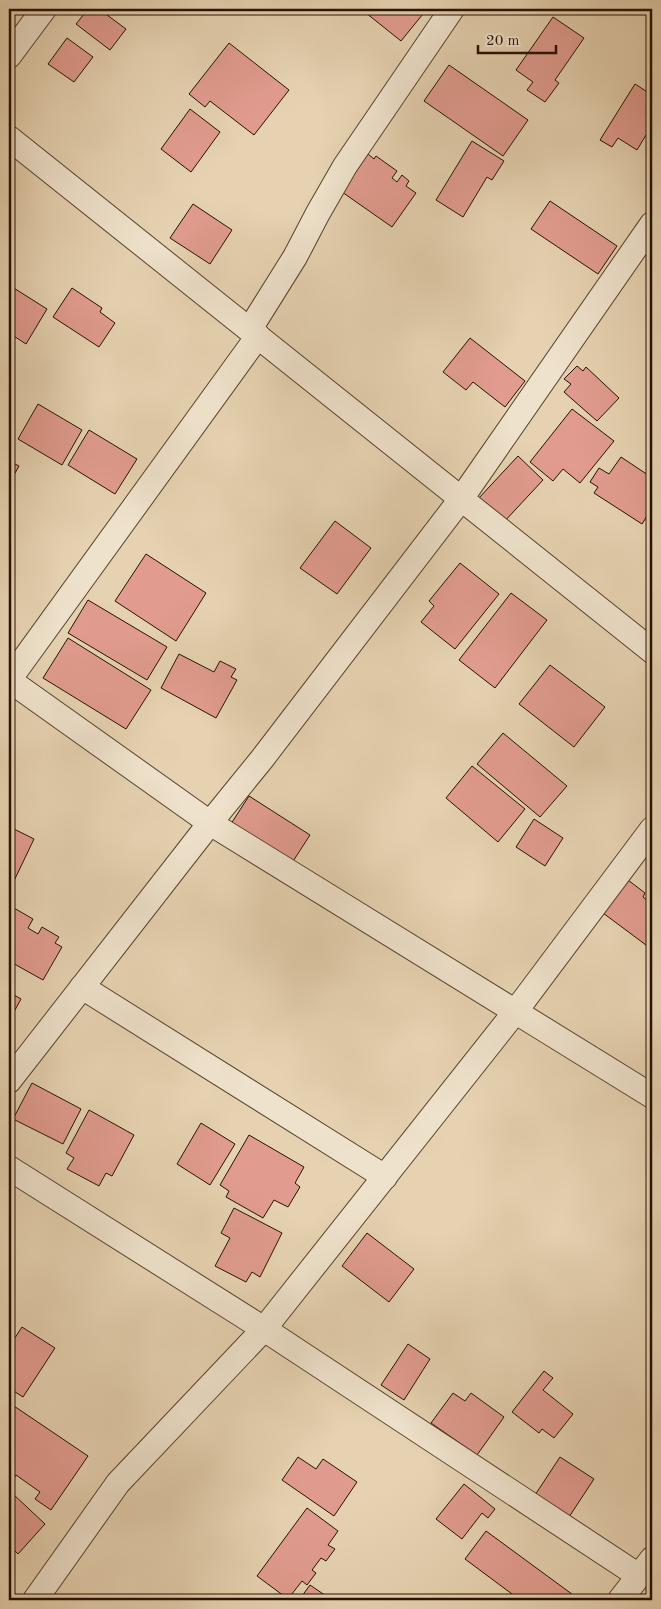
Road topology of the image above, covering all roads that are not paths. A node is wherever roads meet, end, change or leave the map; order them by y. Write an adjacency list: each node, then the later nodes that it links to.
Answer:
1 (44, 9): 3 (street)
2 (452, 9): 6 (street)
3 (9, 56)
4 (9, 138): 6 (street)
5 (652, 224): 7 (street)
6 (254, 332): 7 (street); 9 (street)
7 (461, 499): 8 (street); 9 (street)
8 (652, 651)
9 (210, 823): 11 (street); 12 (street)
10 (652, 829): 12 (street)
11 (82, 987): 13 (street); 16 (street)
12 (515, 1012): 14 (street); 16 (street)
13 (9, 1080)
14 (652, 1096)
15 (9, 1168): 17 (street)
16 (385, 1177): 17 (street)
17 (264, 1328): 18 (street); 19 (street)
18 (646, 1568): 20 (street)
19 (35, 1600)
20 (620, 1600)

